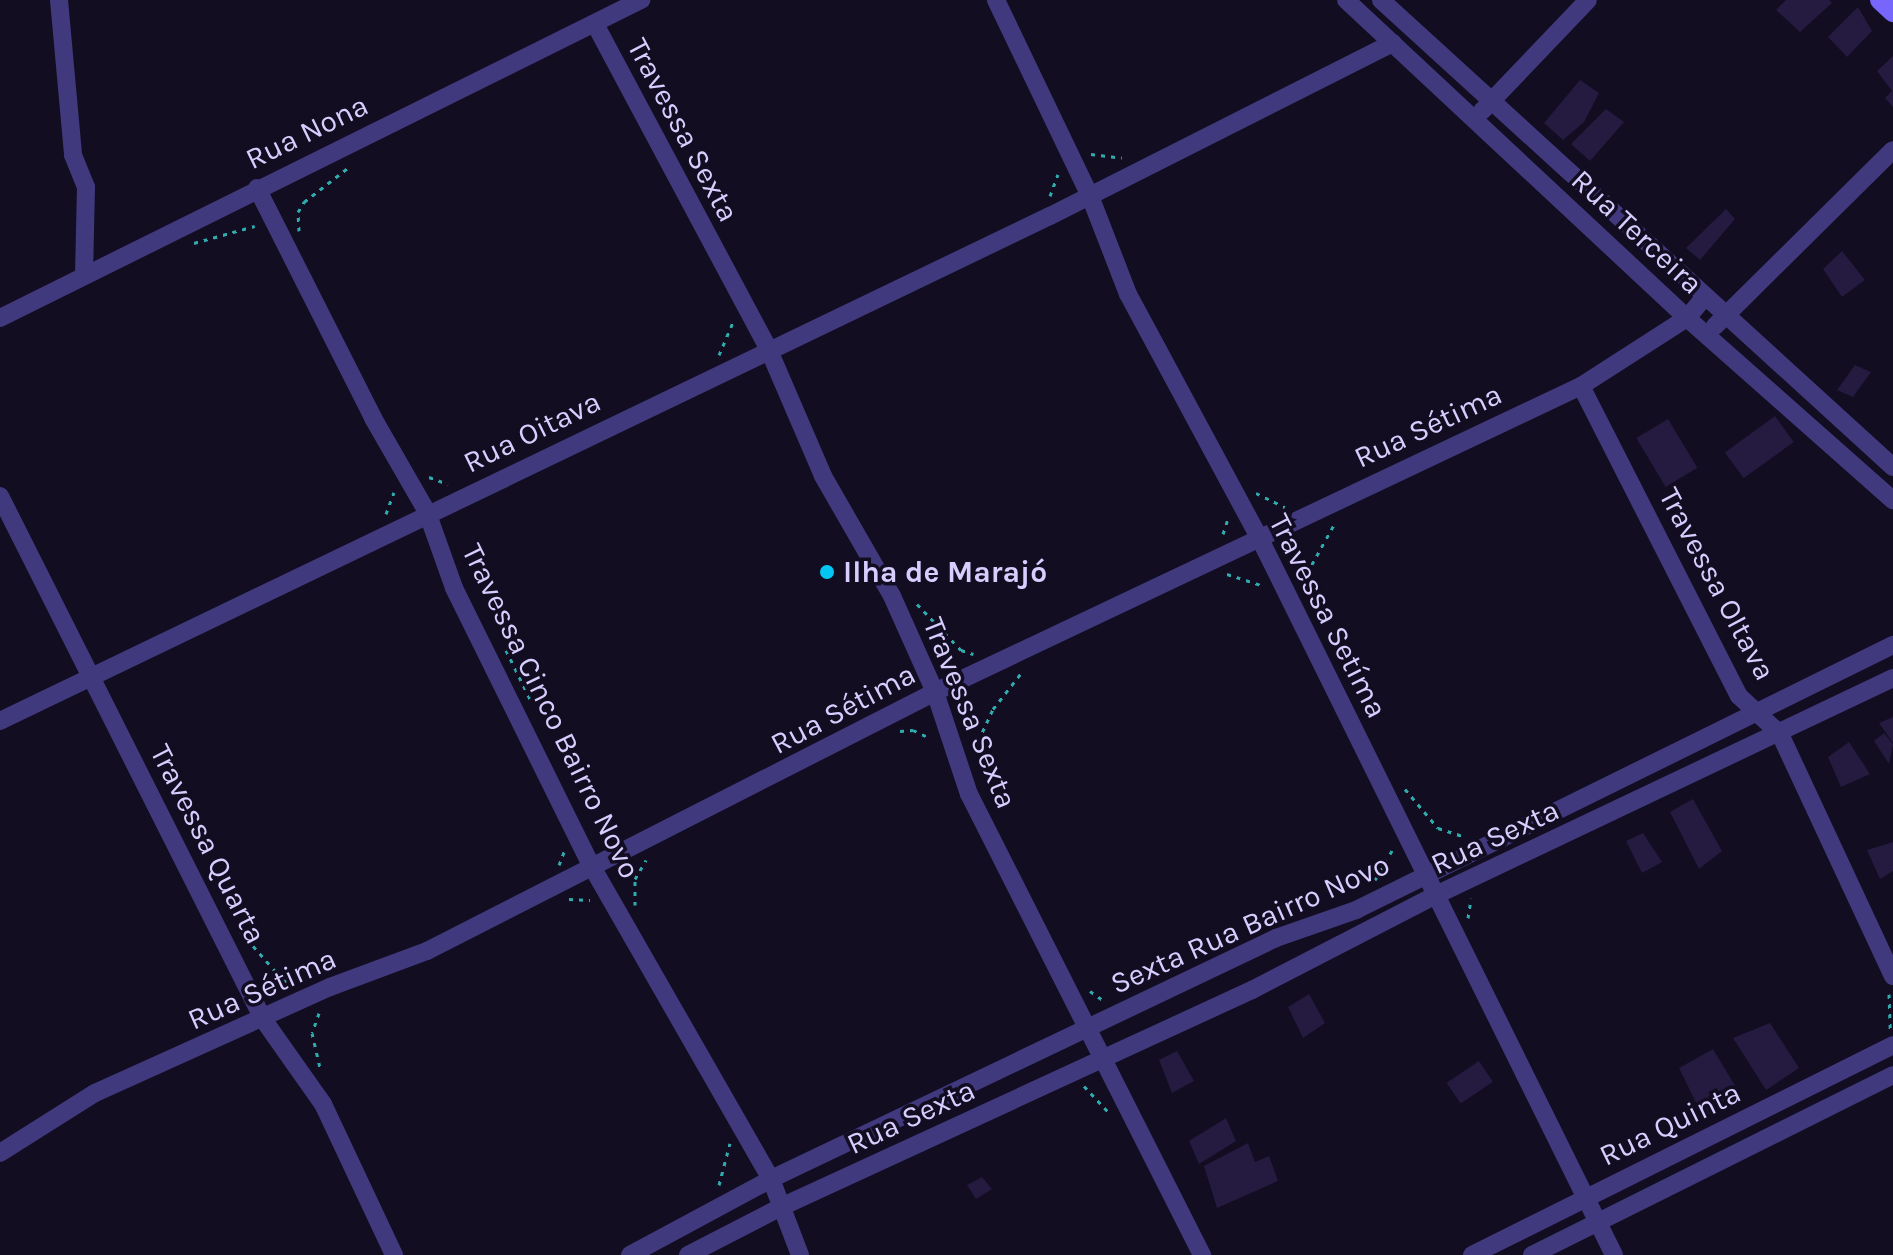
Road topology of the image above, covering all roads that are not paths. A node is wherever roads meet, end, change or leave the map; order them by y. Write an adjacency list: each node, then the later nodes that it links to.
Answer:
1 (59, 0): 16 (street)
2 (641, 0): 9 (street, Rua Nona)
3 (996, 0): 15 (street, Travessa Setíma)
4 (1346, 0): 10 (street, Rua Terceira)
5 (1381, 0): 11 (street, Rua Terceira)
6 (1588, 0): 11 (street)
7 (1880, 0): 8 (street)
8 (1893, 12)
9 (595, 24): 14 (street, Rua Nona); 22 (street, Travessa Sexta)
10 (1393, 43): 12 (street, Rua Terceira); 15 (street, Rua Oitava)
11 (1490, 102): 12 (street); 17 (street, Rua Terceira)
12 (1475, 119): 19 (street, Rua Terceira)
13 (1893, 150): 20 (street)
14 (257, 188): 16 (street, Rua Nona); 27 (street, Travessa Cinco Bairro Novo)
15 (1090, 196): 22 (street, Rua Oitava); 28 (street, Travessa Setíma)
16 (84, 274): 18 (street, Rua Nona)
17 (1703, 299): 19 (street, Rua Sétima); 20 (street, Rua Terceira)
18 (0, 318)
19 (1687, 318): 21 (street, Rua Terceira); 23 (street, Rua Sétima)
20 (1724, 318): 21 (street); 24 (street, Rua Terceira)
21 (1707, 333): 26 (street, Rua Terceira)
22 (768, 348): 27 (street, Rua Oitava); 32 (street, Travessa Sexta)
23 (1581, 386): 28 (street, Rua Sétima); 33 (street, Travessa OItava)
24 (1893, 467)
25 (0, 496): 30 (street, Travessa Quarta)
26 (1893, 500)
27 (427, 512): 30 (street, Rua Oitava); 36 (street, Travessa Cinco Bairro Novo)
28 (1258, 535): 32 (street, Rua Sétima); 37 (street, Travessa Setíma)
29 (1893, 645): 33 (street, Sexta Rua Bairro Novo)
30 (89, 676): 34 (street, Rua Oitava); 40 (street, Travessa Quarta)
31 (1893, 678): 35 (street, Rua Sexta)
32 (935, 692): 36 (street, Rua Sétima); 41 (street, Travessa Sexta)
33 (1756, 710): 35 (street, Travessa OItava); 37 (street, Sexta Rua Bairro Novo)
34 (0, 721)
35 (1780, 734): 38 (street, Rua Sexta); 39 (street, Travessa OItava)
36 (591, 865): 40 (street, Rua Sétima); 46 (street, Travessa Cinco Bairro Novo)
37 (1426, 877): 38 (street, Travessa Setíma); 41 (street, Sexta Rua Bairro Novo)
38 (1436, 895): 43 (street, Rua Sexta); 47 (street, Travessa Setíma)
39 (1891, 984)
40 (263, 1019): 45 (street, Rua Sétima); 50 (street, Travessa Quarta)
41 (1086, 1027): 43 (street, Travessa Sexta); 46 (street, Sexta Rua Bairro Novo)
42 (1893, 1045): 47 (street, Rua Quinta)
43 (1106, 1058): 48 (street, Rua Sexta); 54 (street, Travessa Sexta)
44 (1893, 1075): 49 (street, Rua Quinta)
45 (0, 1153)
46 (771, 1179): 48 (street, Travessa Cinco Bairro Novo); 51 (street, Sexta Rua Bairro Novo)
47 (1585, 1197): 49 (street, Travessa Setíma); 55 (street, Rua Quinta)
48 (781, 1207): 52 (street, Rua Sexta); 53 (street, Travessa Cinco Bairro Novo)
49 (1596, 1222): 56 (street, Rua Quinta); 57 (street, Travessa Setíma)
50 (394, 1255)
51 (630, 1255)
52 (688, 1255)
53 (800, 1255)
54 (1202, 1255)
55 (1472, 1255)
56 (1532, 1255)
57 (1614, 1255)

